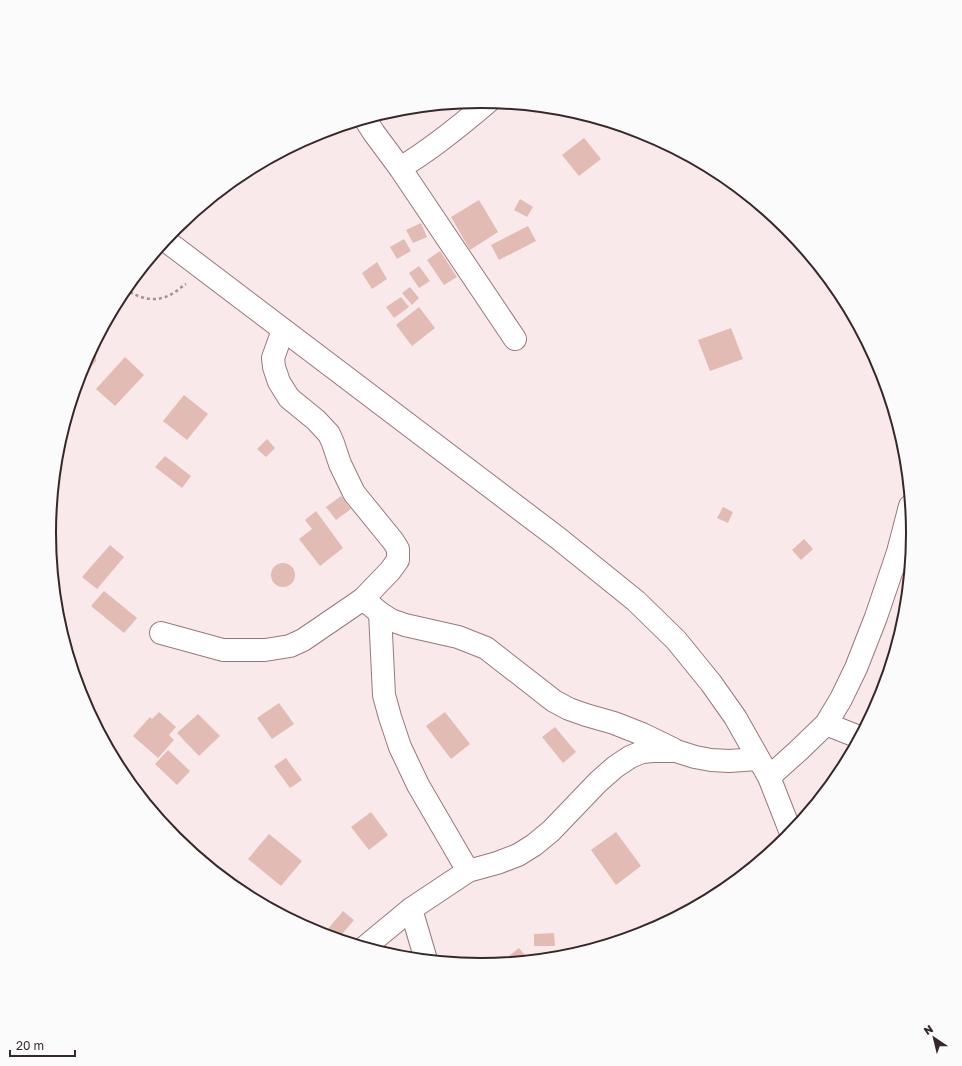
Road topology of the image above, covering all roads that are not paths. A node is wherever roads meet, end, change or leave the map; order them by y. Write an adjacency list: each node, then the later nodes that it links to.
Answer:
1 (481, 108): 3 (street)
2 (368, 123): 3 (street)
3 (400, 168): 6 (street)
4 (170, 244): 5 (street)
5 (283, 330): 8 (street); 14 (street)
6 (515, 339)
7 (905, 546): 11 (street)
8 (363, 599): 9 (street); 10 (street)
9 (380, 614): 13 (street); 16 (street)
10 (161, 633)
11 (826, 724): 12 (street); 14 (street)
12 (855, 735)
13 (676, 751): 14 (street); 16 (street)
14 (764, 768): 15 (street)
15 (788, 828)
16 (468, 871): 17 (street)
17 (411, 909): 18 (street); 19 (street)
18 (369, 943)
19 (424, 954)

